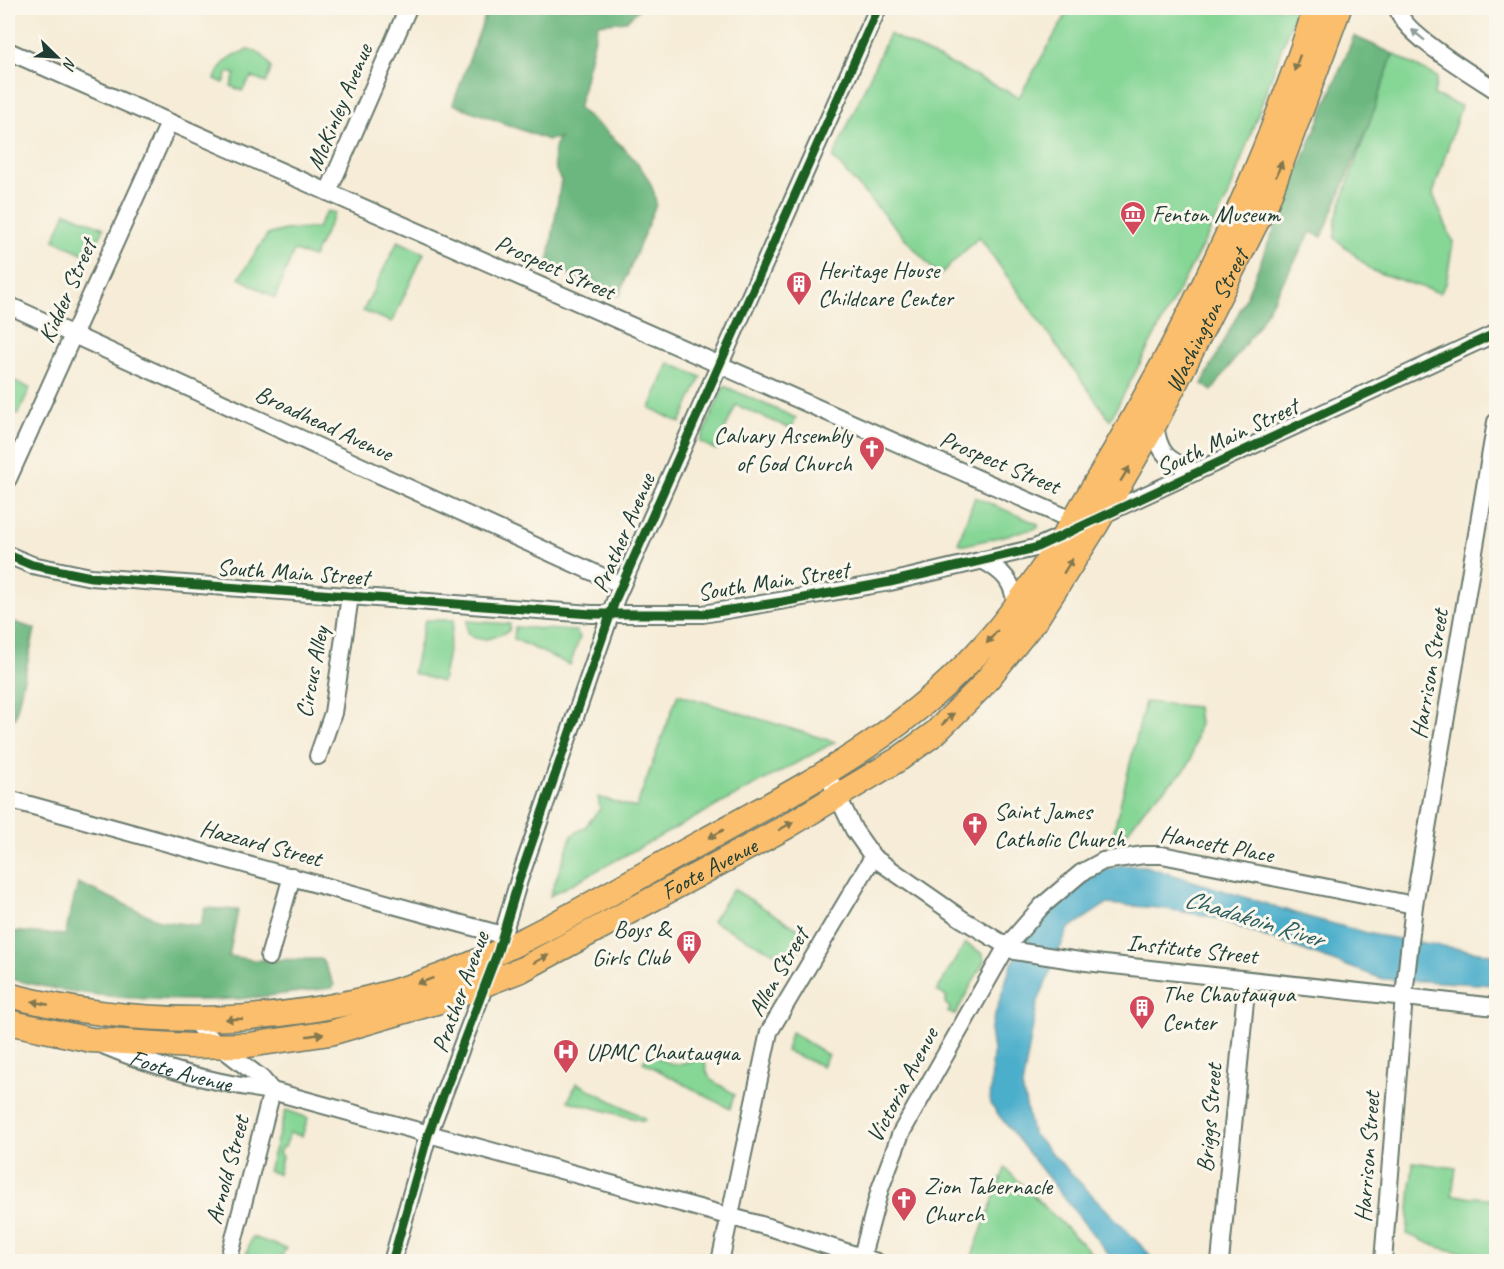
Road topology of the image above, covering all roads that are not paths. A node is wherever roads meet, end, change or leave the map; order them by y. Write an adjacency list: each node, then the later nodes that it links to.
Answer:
1 (408, 8): 9 (street, McKinley Avenue)
2 (878, 8): 13 (street, Prather Avenue)
3 (1315, 8): 18 (highway, Washington Street, one-way to 18)
4 (1340, 8): 15 (highway, Washington Street, one-way to 4)
5 (1398, 8): 7 (street, one-way to 5)
6 (8, 51): 8 (street, Prospect Street)
7 (1497, 90)
8 (169, 123): 9 (street, Prospect Street); 12 (street, Kidder Street)
9 (328, 192): 13 (street, Prospect Street)
10 (8, 305): 12 (street, Broadhead Avenue)
11 (1497, 333): 16 (street, South Main Street)
12 (74, 334): 17 (street, Kidder Street); 21 (street, Broadhead Avenue)
13 (717, 365): 18 (street, Prospect Street); 21 (street, Prather Avenue)
14 (1497, 422): 31 (street, Harrison Street)
15 (1155, 423): 16 (street); 18 (highway, Washington Street, one-way to 15)
16 (1196, 472): 18 (street, South Main Street)
17 (8, 479)
18 (1084, 524): 20 (street, South Main Street); 23 (highway, Foote Avenue); 27 (highway, Foote Avenue, one-way to 18)
19 (8, 555): 22 (street, South Main Street)
20 (982, 560): 23 (street); 24 (street, South Main Street)
21 (621, 585): 24 (street, Prather Avenue)
22 (350, 596): 24 (street, South Main Street); 25 (street, Circus Alley)
23 (1016, 606): 26 (highway, Foote Avenue, one-way to 26)
24 (610, 614): 32 (street, Prather Avenue)
25 (318, 756)
26 (827, 774): 27 (street); 32 (highway, Foote Avenue, one-way to 32)
27 (836, 797): 29 (street); 36 (highway, Foote Avenue, one-way to 27)
28 (8, 799): 30 (street, Hazzard Street)
29 (873, 857): 33 (street); 46 (street, Allen Street)
30 (292, 876): 32 (street, Hazzard Street); 34 (street)
31 (1414, 905): 33 (street, Hancett Place); 37 (street, Harrison Street)
32 (500, 943): 36 (street, Prather Avenue); 40 (highway, Foote Avenue, one-way to 40)
33 (1011, 948): 35 (street, Institute Street); 47 (street, Victoria Avenue)
34 (269, 957)
35 (1247, 980): 37 (street, Institute Street); 51 (street, Briggs Street)
36 (487, 982): 43 (highway, Foote Avenue, one-way to 36); 45 (street, Prather Avenue)
37 (1404, 990): 39 (street, Institute Street); 52 (street, Harrison Street)
38 (8, 995): 40 (highway, Foote Avenue, one-way to 38)
39 (1497, 1007)
40 (192, 1020): 43 (street, Foote Avenue)
41 (8, 1022): 42 (highway, Foote Avenue)
42 (91, 1040): 43 (highway, Foote Avenue); 44 (street, Foote Avenue)
43 (218, 1046): 44 (street, Foote Avenue)
44 (272, 1091): 45 (street, Foote Avenue); 48 (street, Arnold Street)
45 (428, 1135): 46 (street, Foote Avenue); 49 (street, Prather Avenue)
46 (729, 1216): 47 (street, Foote Avenue); 50 (street, Allen Street)
47 (870, 1259)
48 (228, 1262)
49 (392, 1262)
50 (720, 1262)
51 (1220, 1262)
52 (1383, 1262)

